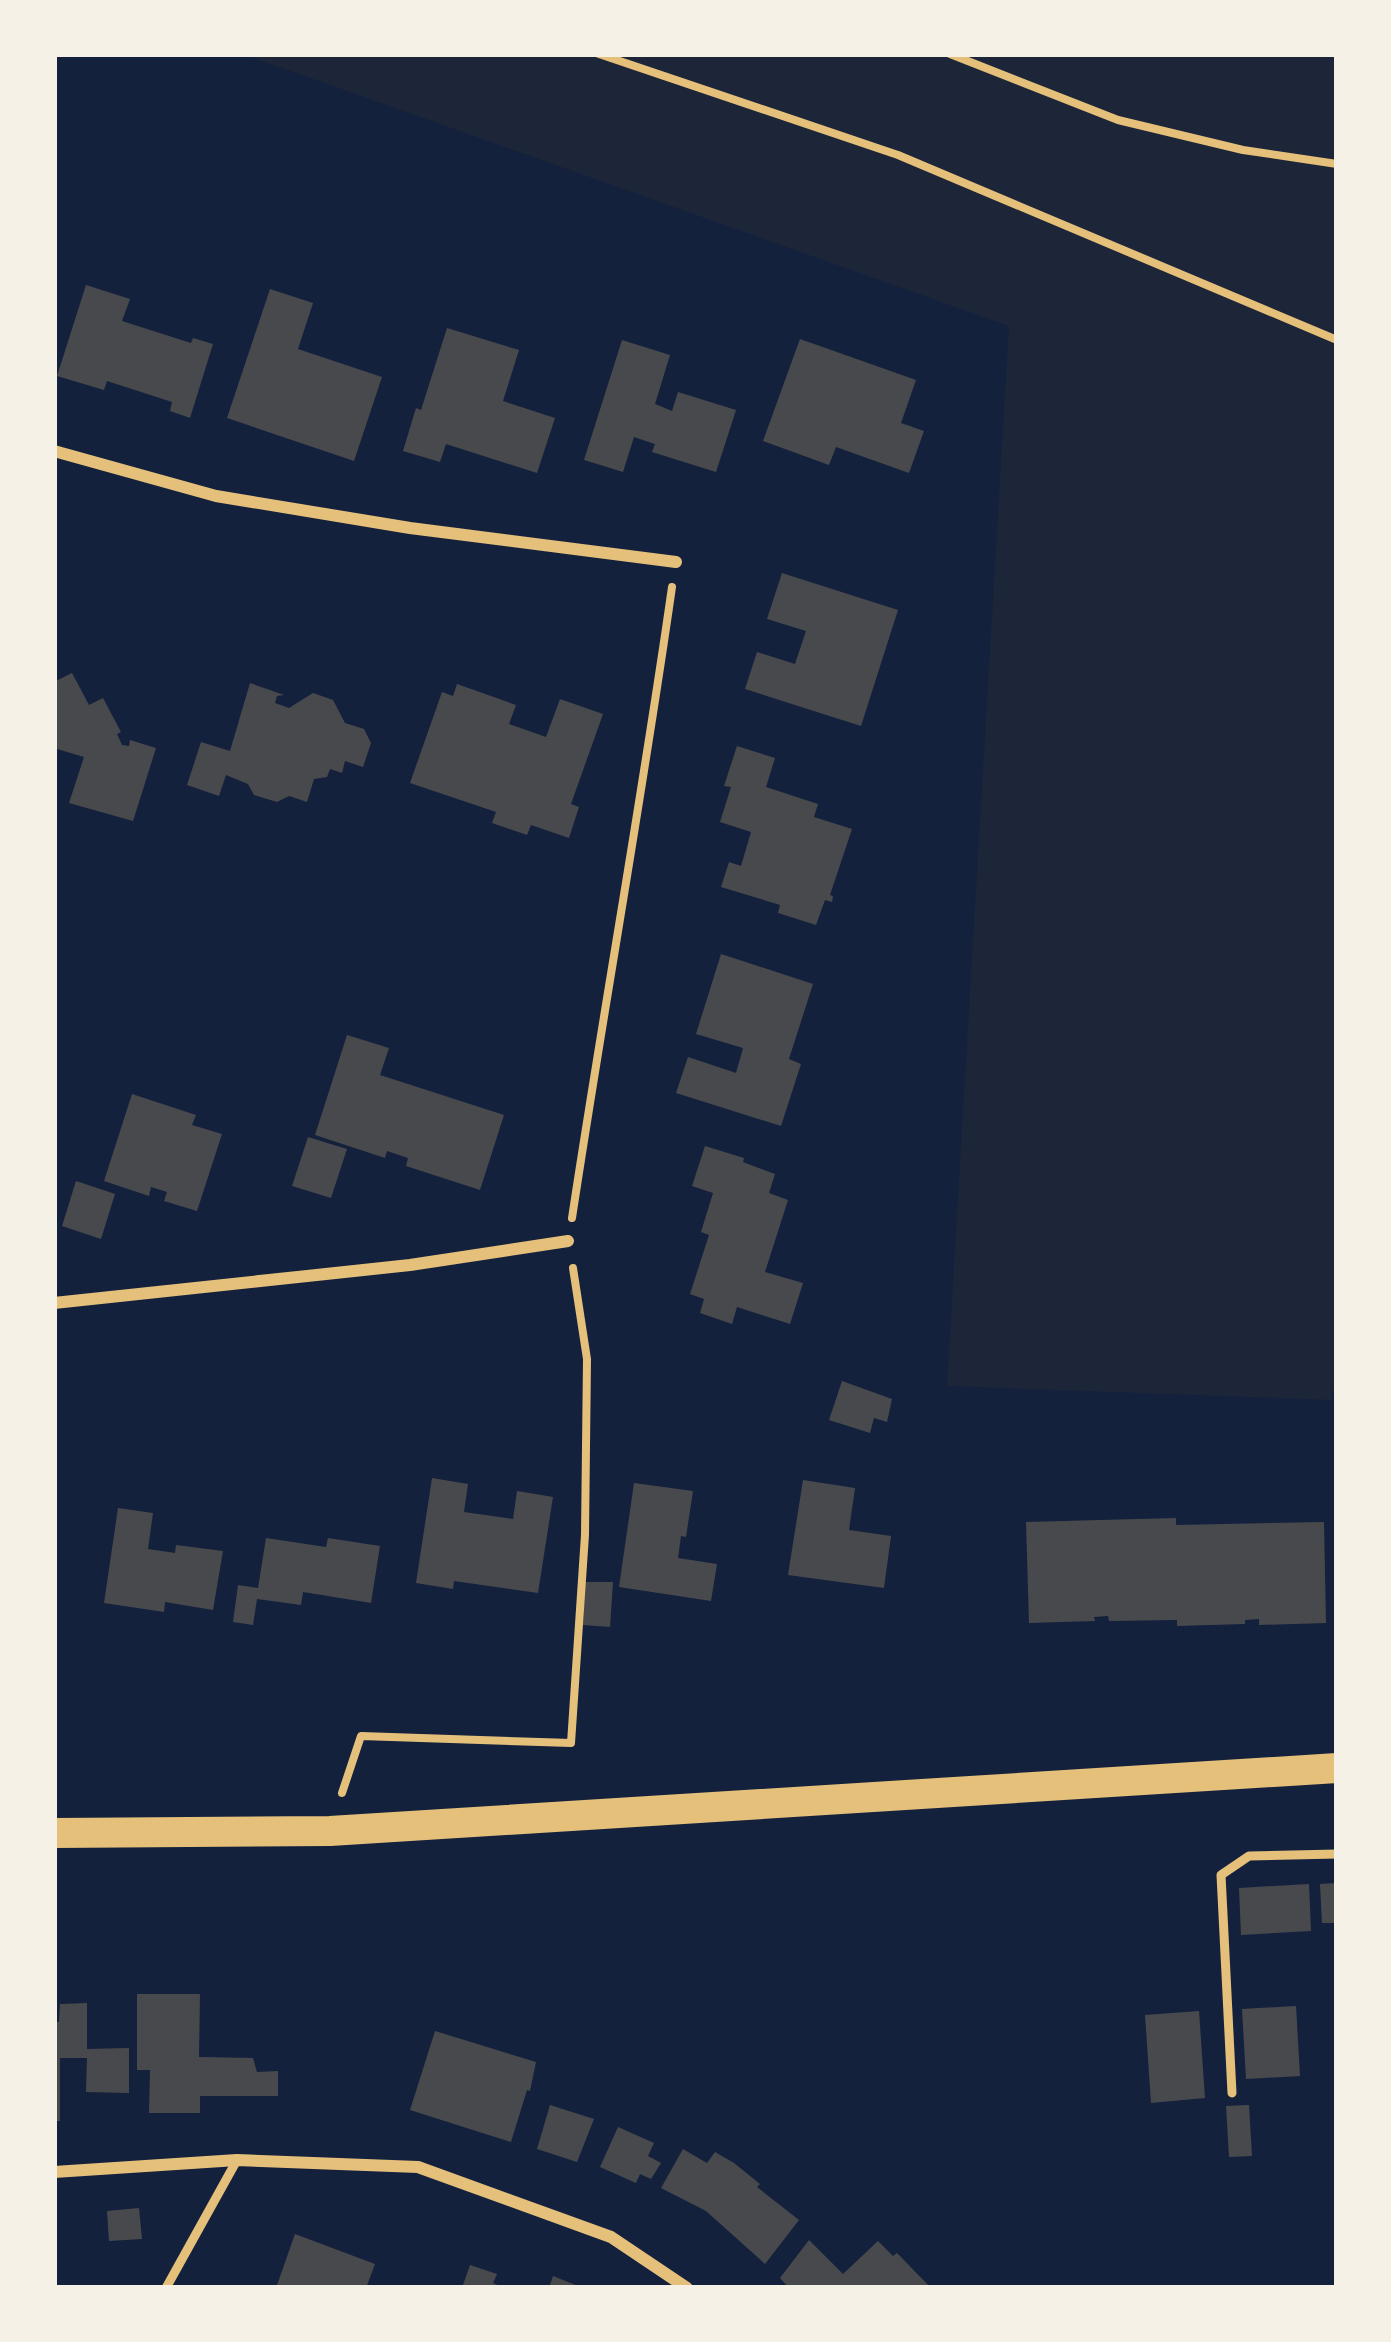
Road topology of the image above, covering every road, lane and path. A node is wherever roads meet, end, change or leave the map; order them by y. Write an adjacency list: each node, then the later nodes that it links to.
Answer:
1 (599, 54): 4 (path)
2 (950, 54): 3 (path)
3 (1337, 164)
4 (1337, 340)
5 (54, 451): 6 (street)
6 (676, 562): 7 (path)
7 (568, 1241): 8 (street); 10 (path)
8 (54, 1303)
9 (1337, 1768): 10 (main road)
10 (330, 1832): 11 (main road)
11 (54, 1833)
12 (1337, 1854): 13 (lane)
13 (1232, 2093)
14 (237, 2159): 15 (street); 16 (lane); 17 (street)
15 (54, 2172)
16 (166, 2288)
17 (687, 2288)

